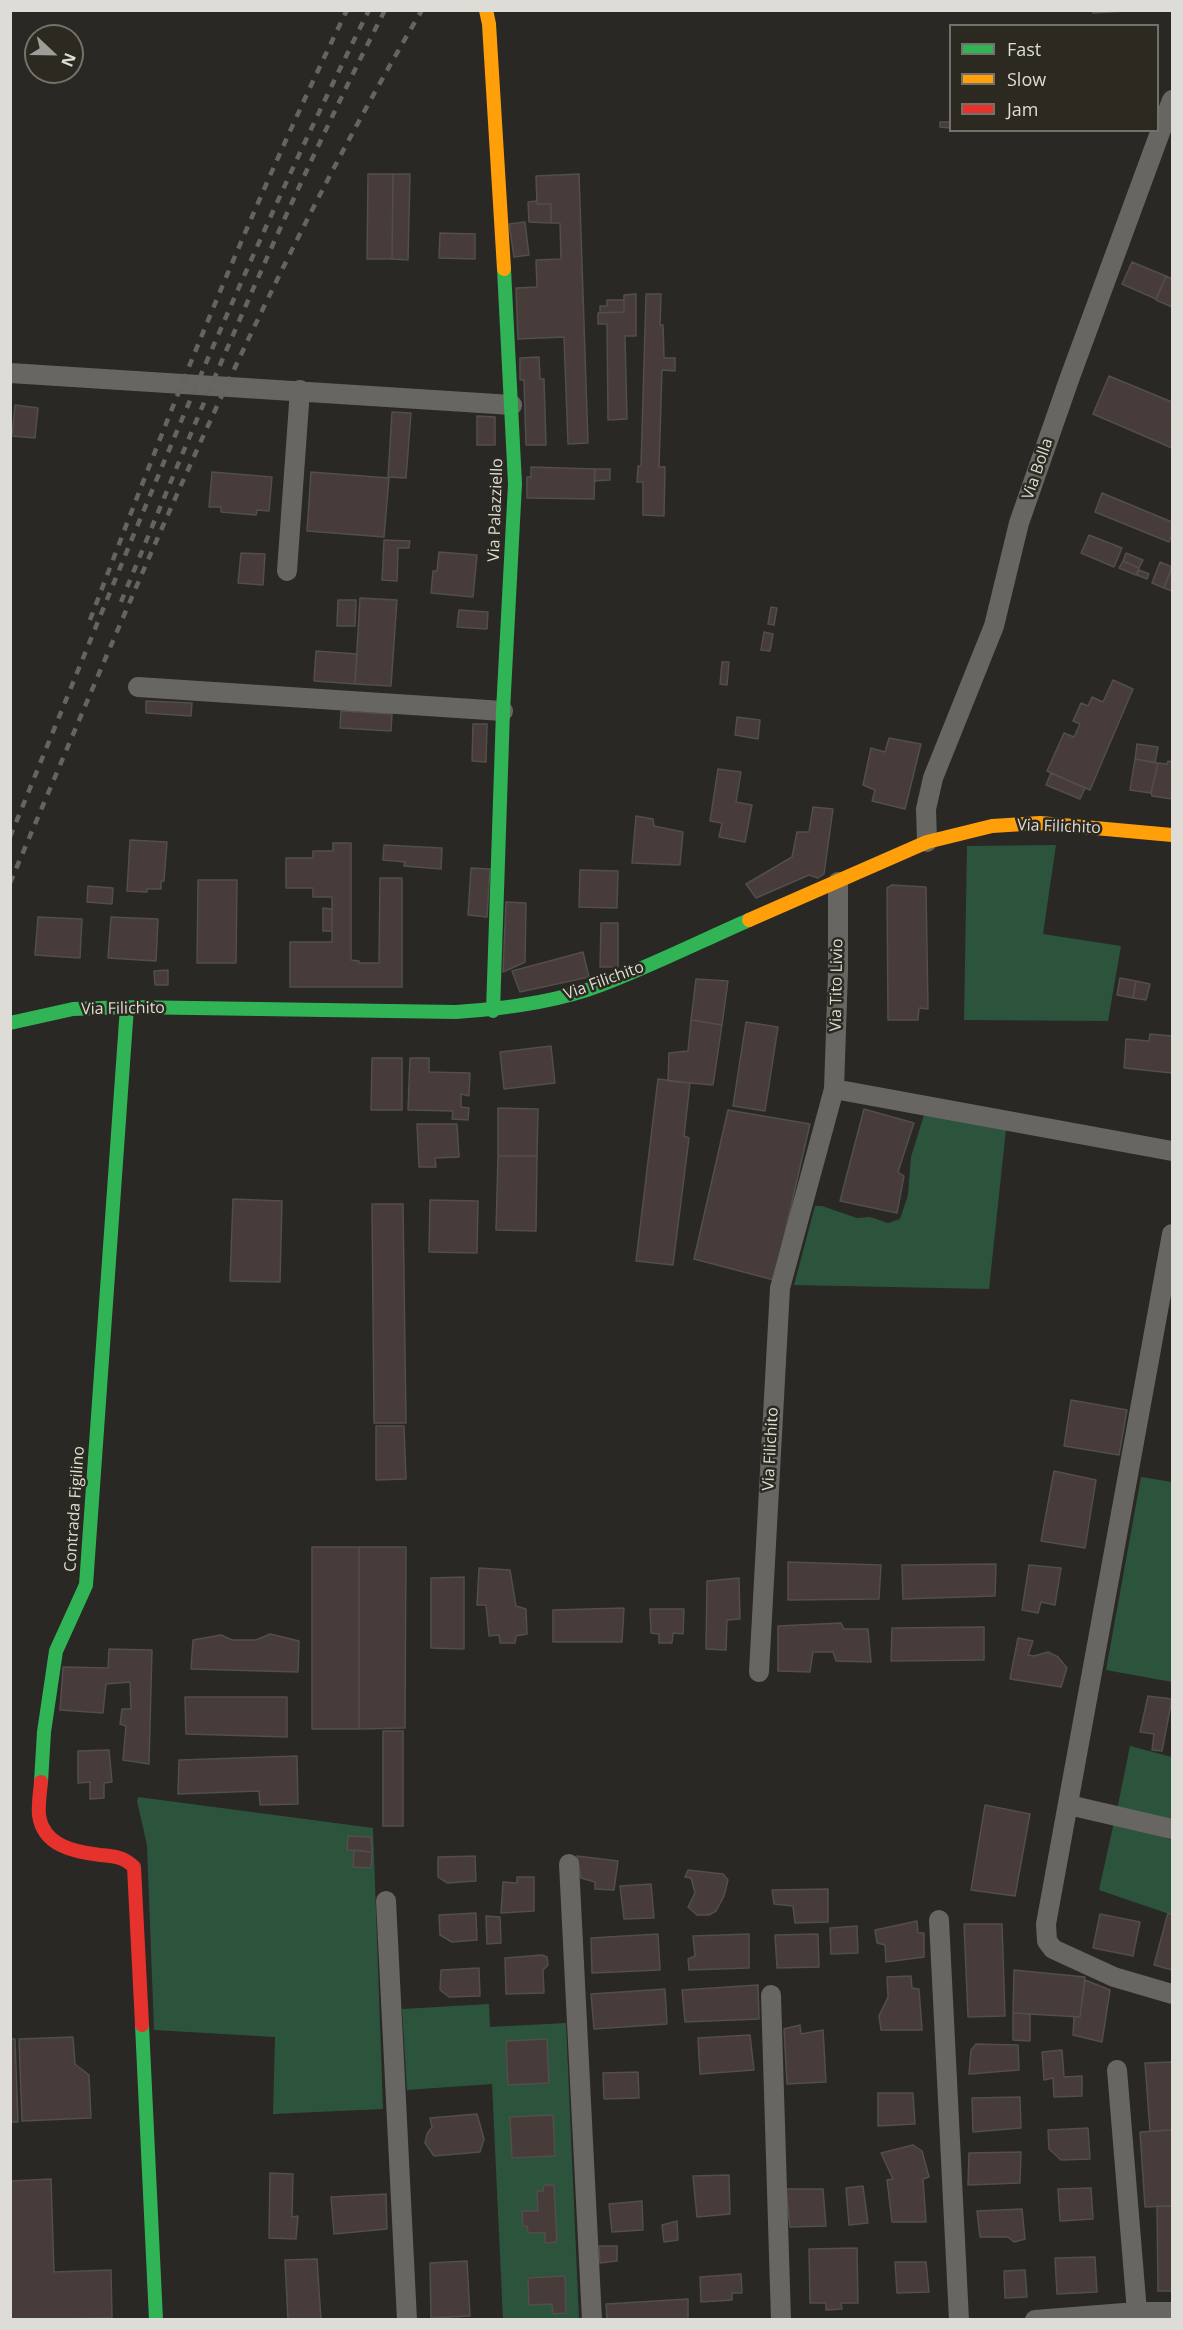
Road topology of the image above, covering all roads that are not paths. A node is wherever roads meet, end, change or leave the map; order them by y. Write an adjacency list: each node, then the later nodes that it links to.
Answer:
1 (486, 10): 5 (street, Via Palazziello)
2 (1173, 100): 10 (street, Via Bolla)
3 (10, 373): 4 (street)
4 (300, 390): 5 (street); 6 (street)
5 (512, 405): 8 (street, Via Palazziello)
6 (287, 571)
7 (138, 687): 8 (street)
8 (503, 711): 13 (street, Via Palazziello)
9 (1173, 836): 10 (street, Via Filichito)
10 (927, 842): 11 (street, Via Filichito)
11 (838, 882): 13 (street, Via Filichito); 15 (street, Via Tito Livio)
12 (127, 1007): 13 (street, Via Filichito); 14 (street, Via Filichito); 29 (street, Contrada Figilino)
13 (493, 1011)
14 (10, 1023)
15 (834, 1089): 16 (street); 18 (street, Via Filichito)
16 (1173, 1152)
17 (1173, 1234): 19 (street)
18 (759, 1672)
19 (1068, 1805): 20 (street); 25 (street)
20 (1173, 1829)
21 (569, 1864): 31 (street)
22 (386, 1901): 30 (street)
23 (939, 1920): 33 (street)
24 (771, 1995): 32 (street)
25 (1173, 1995)
26 (1117, 2070): 27 (street)
27 (1137, 2312): 28 (street); 34 (street)
28 (1173, 2312)
29 (156, 2319)
30 (407, 2319)
31 (592, 2319)
32 (781, 2319)
33 (959, 2319)
34 (1035, 2319)

